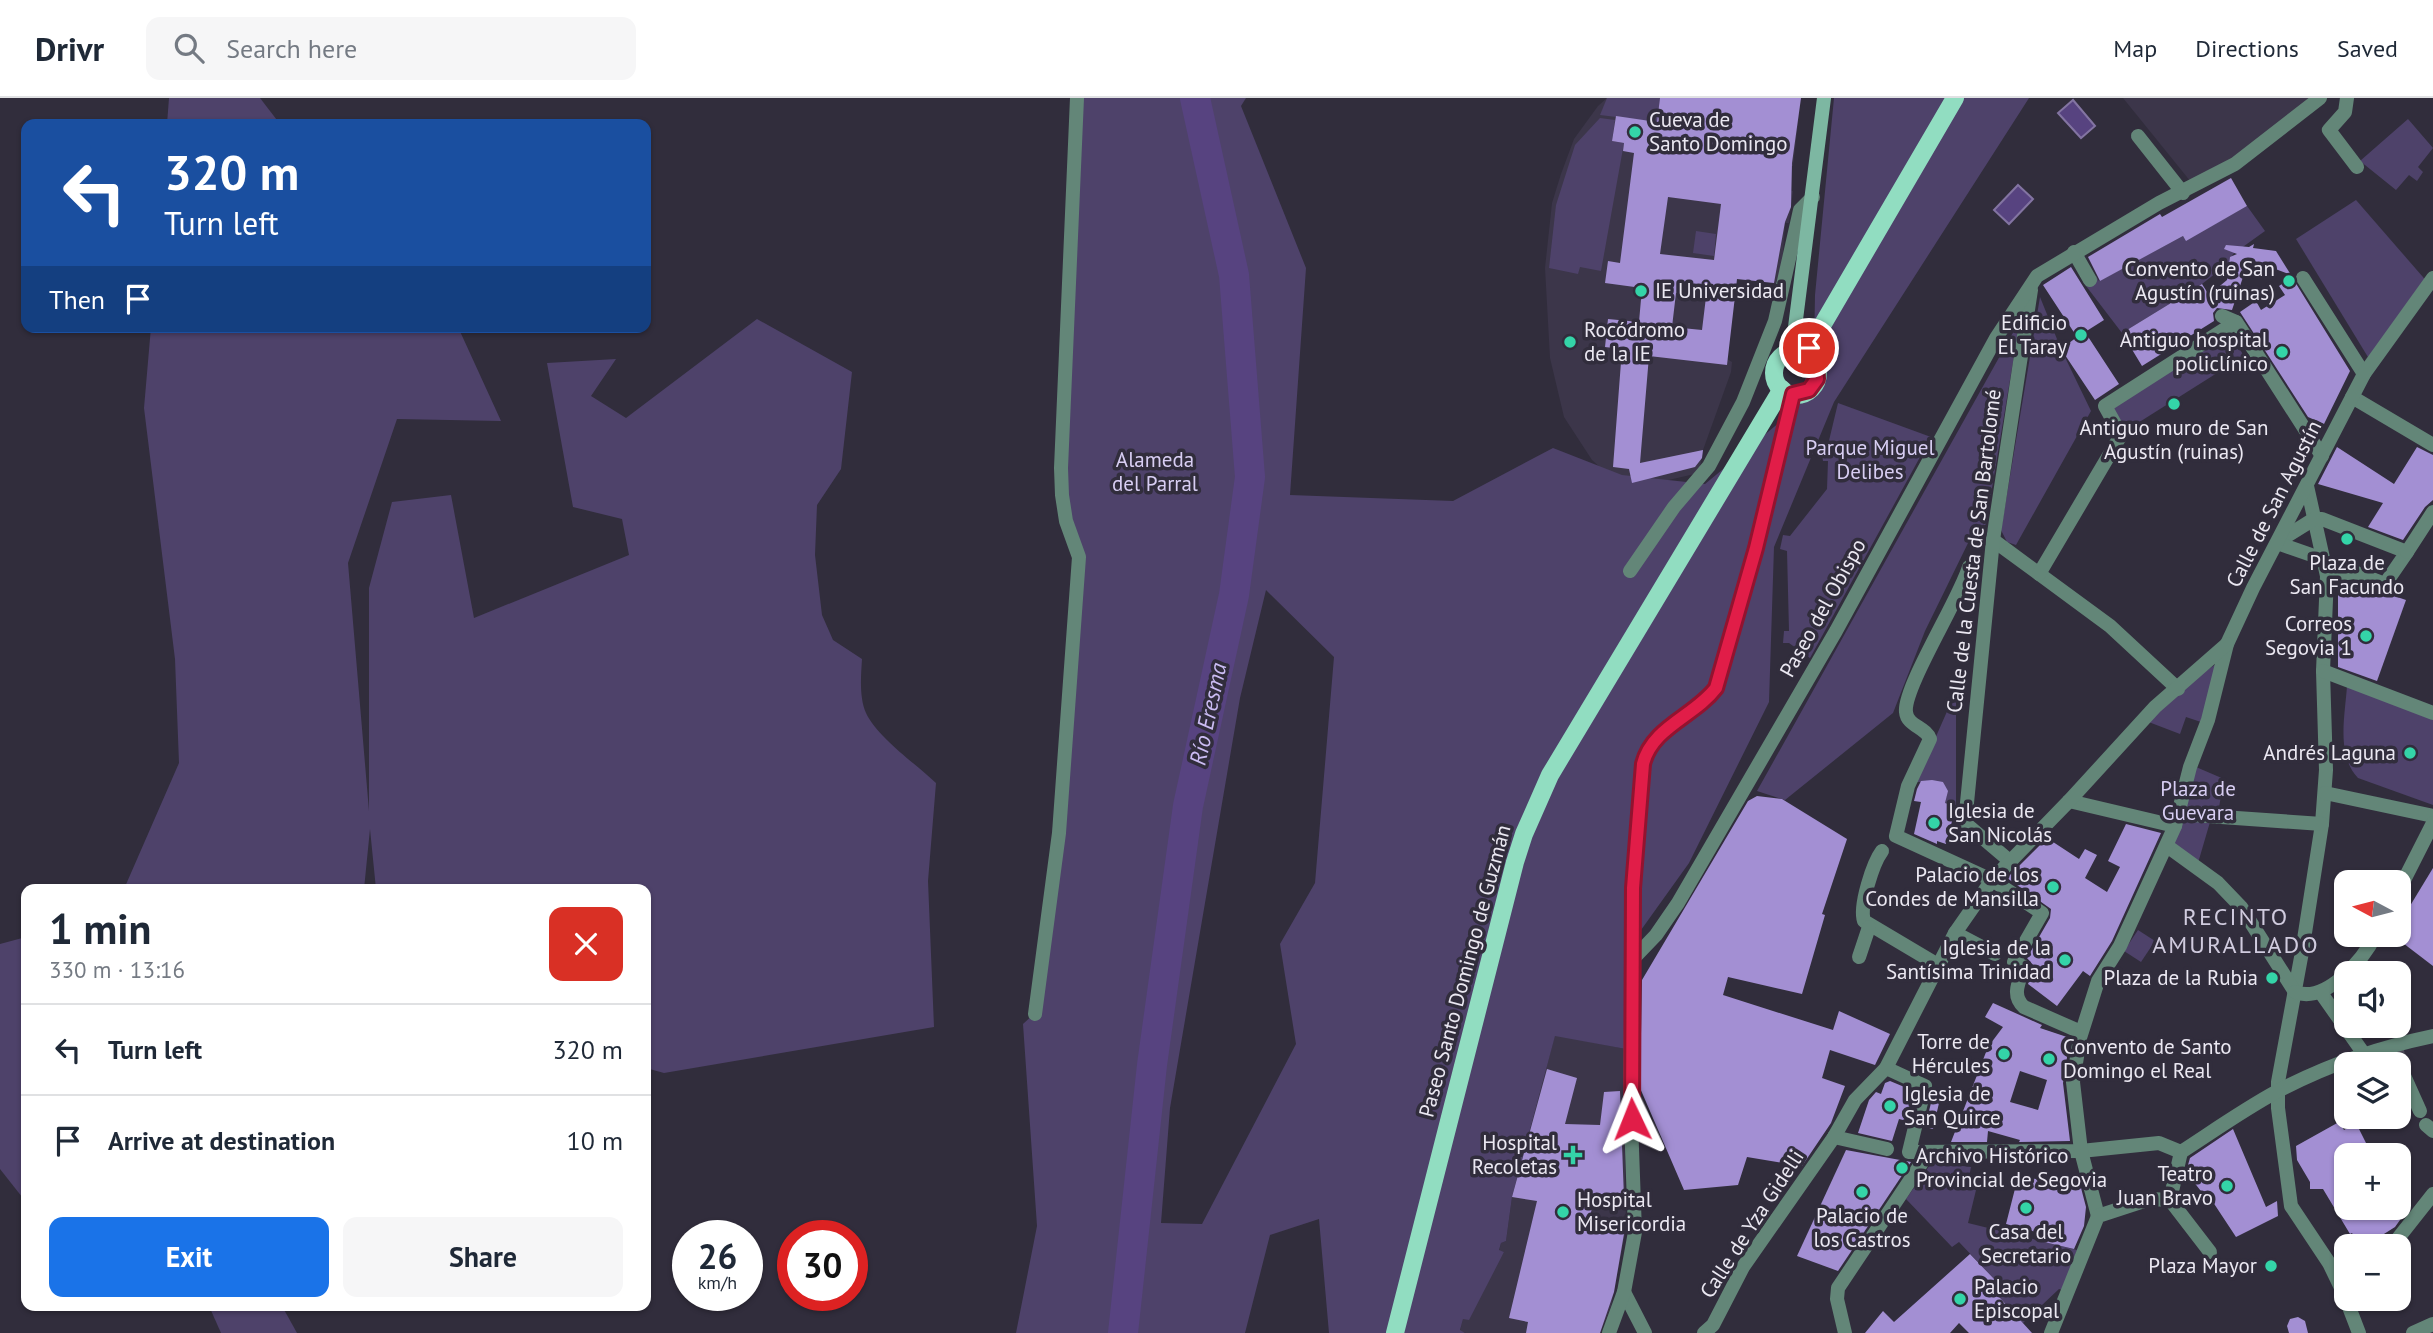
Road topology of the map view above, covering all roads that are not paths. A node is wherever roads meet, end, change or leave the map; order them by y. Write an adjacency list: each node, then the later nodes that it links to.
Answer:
1 (1077, 98): 56 (street)
2 (1824, 98): 9 (street)
3 (1955, 98): 15 (main road)
4 (2320, 98): 8 (street)
5 (2347, 98): 7 (street)
6 (2138, 136): 8 (street)
7 (2357, 167)
8 (2183, 193): 10 (street)
9 (1813, 197): 15 (street); 29 (street)
10 (2074, 252): 13 (street); 14 (street, Paseo del Obispo)
11 (2304, 278): 16 (street)
12 (2433, 278): 16 (street, Calle de San Agustín)
13 (2090, 279)
14 (2031, 285): 24 (street, Calle de la Cuesta de San Bartolomé); 52 (street, Paseo del Obispo)
15 (1799, 352): 17 (main road); 17 (main road)
16 (2364, 374): 18 (street, Calle de San Agustín)
17 (1787, 392): 52 (street); 80 (main road, Paseo Santo Domingo de Guzmán)
18 (2352, 397): 19 (street); 20 (street, Calle de San Agustín)
19 (2432, 442)
20 (2322, 456): 21 (street, Calle de San Agustín); 30 (street)
21 (2307, 486): 23 (street); 25 (street, Calle de San Agustín)
22 (2433, 512): 26 (street)
23 (2314, 519): 25 (street); 26 (street); 27 (street)
24 (1993, 540): 30 (street); 44 (street, Calle de la Cuesta de San Bartolomé)
25 (2277, 543): 27 (street); 32 (street, Calle de San Agustín)
26 (2407, 552): 31 (street)
27 (2323, 559): 31 (street)
28 (1969, 567): 46 (street)
29 (1629, 571)
30 (2039, 574): 34 (street)
31 (2327, 576): 33 (street)
32 (2227, 645): 34 (street, Calle de Yza Gidelli); 39 (street, Calle de San Agustín)
33 (2323, 671): 35 (street); 36 (street)
34 (2178, 689): 37 (street, Calle de Yza Gidelli)
35 (2433, 713)
36 (2325, 793): 38 (street); 41 (street)
37 (2069, 801): 39 (street); 44 (street, Calle de Yza Gidelli)
38 (2433, 816)
39 (2177, 820): 41 (street); 42 (street)
40 (2433, 822): 45 (street)
41 (2322, 824): 54 (street)
42 (2167, 846): 54 (street); 57 (street)
43 (1882, 851): 47 (street)
44 (2011, 862): 46 (street, Calle de Yza Gidelli)
45 (2409, 870)
46 (1992, 880): 48 (street, Calle de Yza Gidelli); 57 (street)
47 (1869, 927): 51 (street); 53 (street)
48 (1955, 933): 50 (street); 53 (street, Calle de Yza Gidelli)
49 (2368, 947): 55 (street)
50 (1994, 954)
51 (1859, 957)
52 (1632, 960): 77 (street)
53 (1938, 965): 62 (street, Calle de Yza Gidelli)
54 (2294, 992): 55 (street); 63 (street)
55 (2321, 992): 59 (street)
56 (1035, 1014)
57 (2081, 1032): 68 (street)
58 (2433, 1036): 60 (street)
59 (2363, 1052)
60 (2371, 1052)
61 (2334, 1067): 63 (street)
62 (1886, 1068): 66 (street, Calle de Yza Gidelli); 69 (street)
63 (2277, 1091): 70 (street); 76 (street)
64 (2411, 1091): 65 (street)
65 (2426, 1122)
66 (1834, 1137): 67 (street); 83 (street, Calle de Yza Gidelli)
67 (1886, 1149)
68 (2081, 1151): 69 (street); 70 (street); 73 (street)
69 (1929, 1152): 84 (street)
70 (2180, 1159): 72 (street)
71 (2433, 1194): 74 (street)
72 (2170, 1200): 73 (street); 75 (street)
73 (2098, 1216): 85 (street)
74 (2401, 1234)
75 (2210, 1252)
76 (2334, 1270)
77 (1624, 1292): 81 (street); 82 (street)
78 (2352, 1311): 86 (street)
79 (2433, 1324): 87 (street)
80 (1395, 1333)
81 (1609, 1333)
82 (1645, 1333)
83 (1704, 1333)
84 (1845, 1333)
85 (2051, 1333)
86 (2359, 1333)
87 (2413, 1333)

